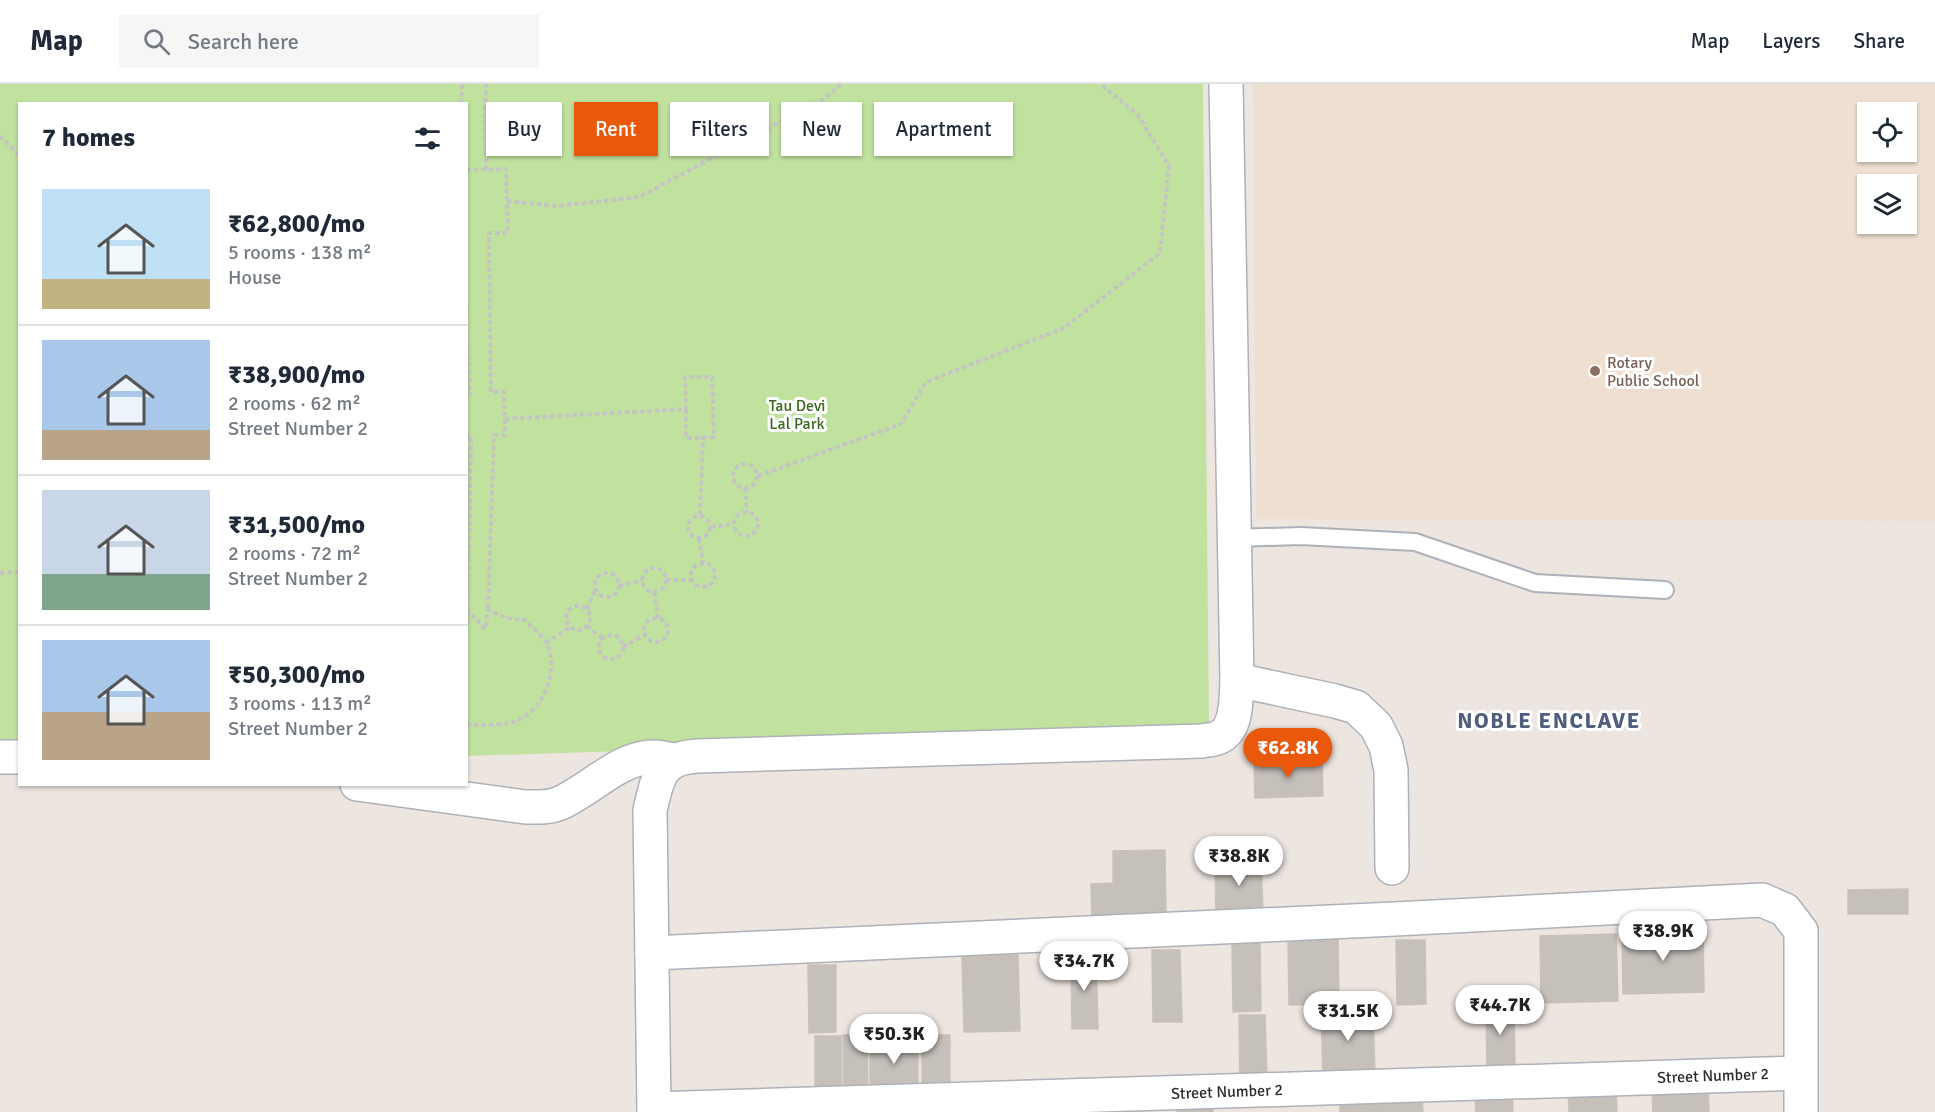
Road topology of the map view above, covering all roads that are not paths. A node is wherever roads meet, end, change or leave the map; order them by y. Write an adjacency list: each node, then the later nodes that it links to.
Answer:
1 (1226, 84): 2 (street)
2 (1234, 538): 3 (lane); 4 (street)
3 (1665, 590)
4 (1237, 680): 7 (street); 9 (street)
5 (0, 757): 6 (street)
6 (18, 757)
7 (673, 760): 8 (street); 10 (street)
8 (372, 786)
9 (1392, 868)
10 (652, 953): 11 (street); 12 (street)
11 (1800, 1073): 12 (street, Street Number 2); 13 (street)
12 (654, 1110)
13 (1801, 1112)

